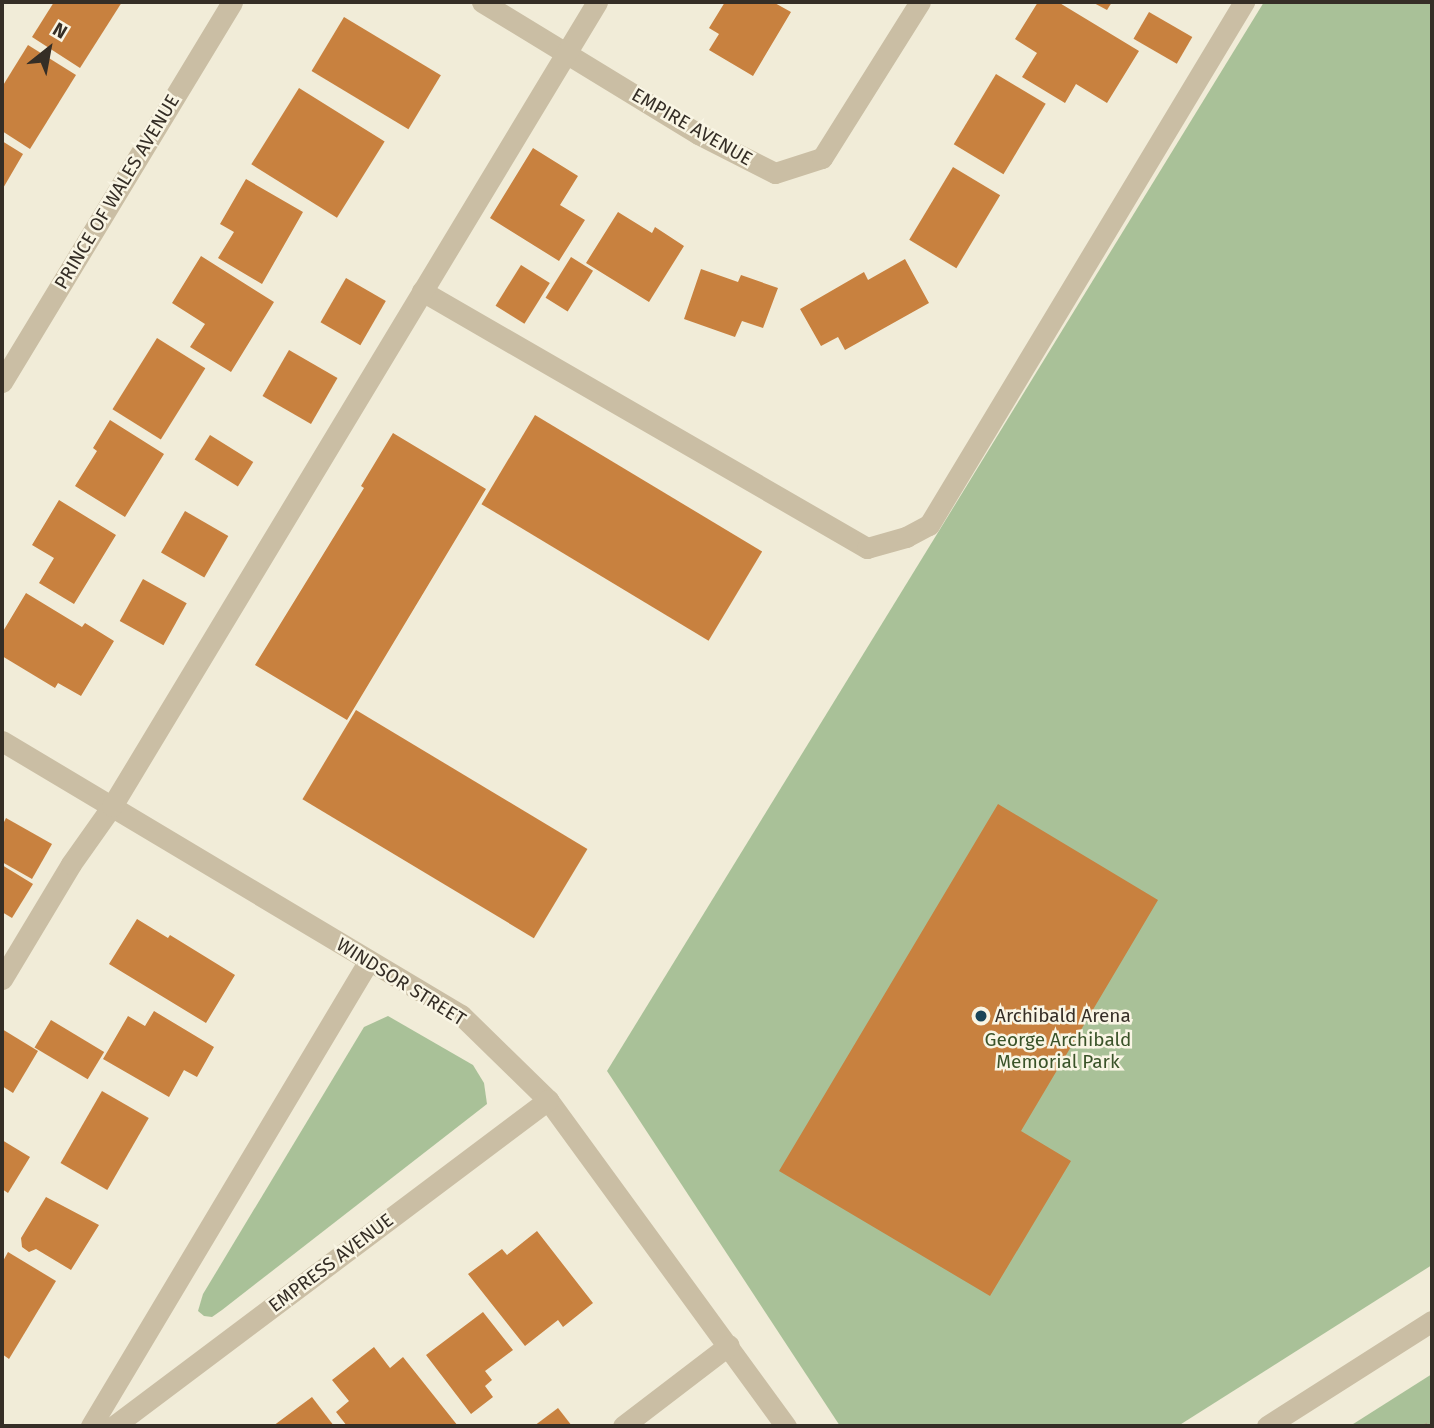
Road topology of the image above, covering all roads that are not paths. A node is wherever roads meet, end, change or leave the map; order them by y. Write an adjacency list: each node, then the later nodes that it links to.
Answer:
1 (232, 2): 8 (street, PRINCE OF WALES AVENUE)
2 (482, 2): 6 (street, EMPIRE AVENUE)
3 (597, 2): 6 (street)
4 (920, 2): 6 (street, EMPIRE AVENUE)
5 (1244, 2): 7 (street)
6 (566, 53): 7 (street)
7 (422, 290): 10 (street)
8 (2, 382)
9 (2, 741): 10 (street, WINDSOR STREET)
10 (112, 806): 11 (street, WINDSOR STREET); 12 (street)
11 (368, 962): 13 (street, WINDSOR STREET); 16 (street)
12 (2, 979)
13 (548, 1100): 15 (street, WINDSOR STREET); 17 (street, EMPRESS AVENUE)
14 (1432, 1321): 20 (street)
15 (729, 1345): 18 (street); 19 (street, WINDSOR STREET)
16 (91, 1426)
17 (114, 1426)
18 (623, 1426)
19 (786, 1426)
20 (1267, 1426)

